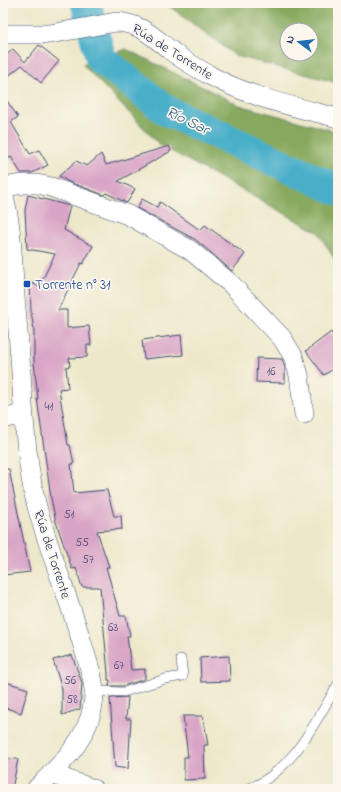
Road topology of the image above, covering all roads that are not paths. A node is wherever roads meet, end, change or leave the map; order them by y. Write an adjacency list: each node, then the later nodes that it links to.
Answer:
1 (3, 34): 2 (street, Rúa de Torrente)
2 (338, 118)
3 (3, 187): 6 (street)
4 (3, 194): 5 (street, Rúa de Torrente)
5 (23, 414): 7 (street); 10 (street, Rúa de Torrente)
6 (304, 414)
7 (3, 419)
8 (181, 659): 10 (lane)
9 (338, 684): 14 (lane)
10 (94, 691): 11 (street, Rúa de Torrente)
11 (52, 774): 12 (street, Rúa de Torrente); 13 (street)
12 (36, 789)
13 (93, 789)
14 (248, 789)

